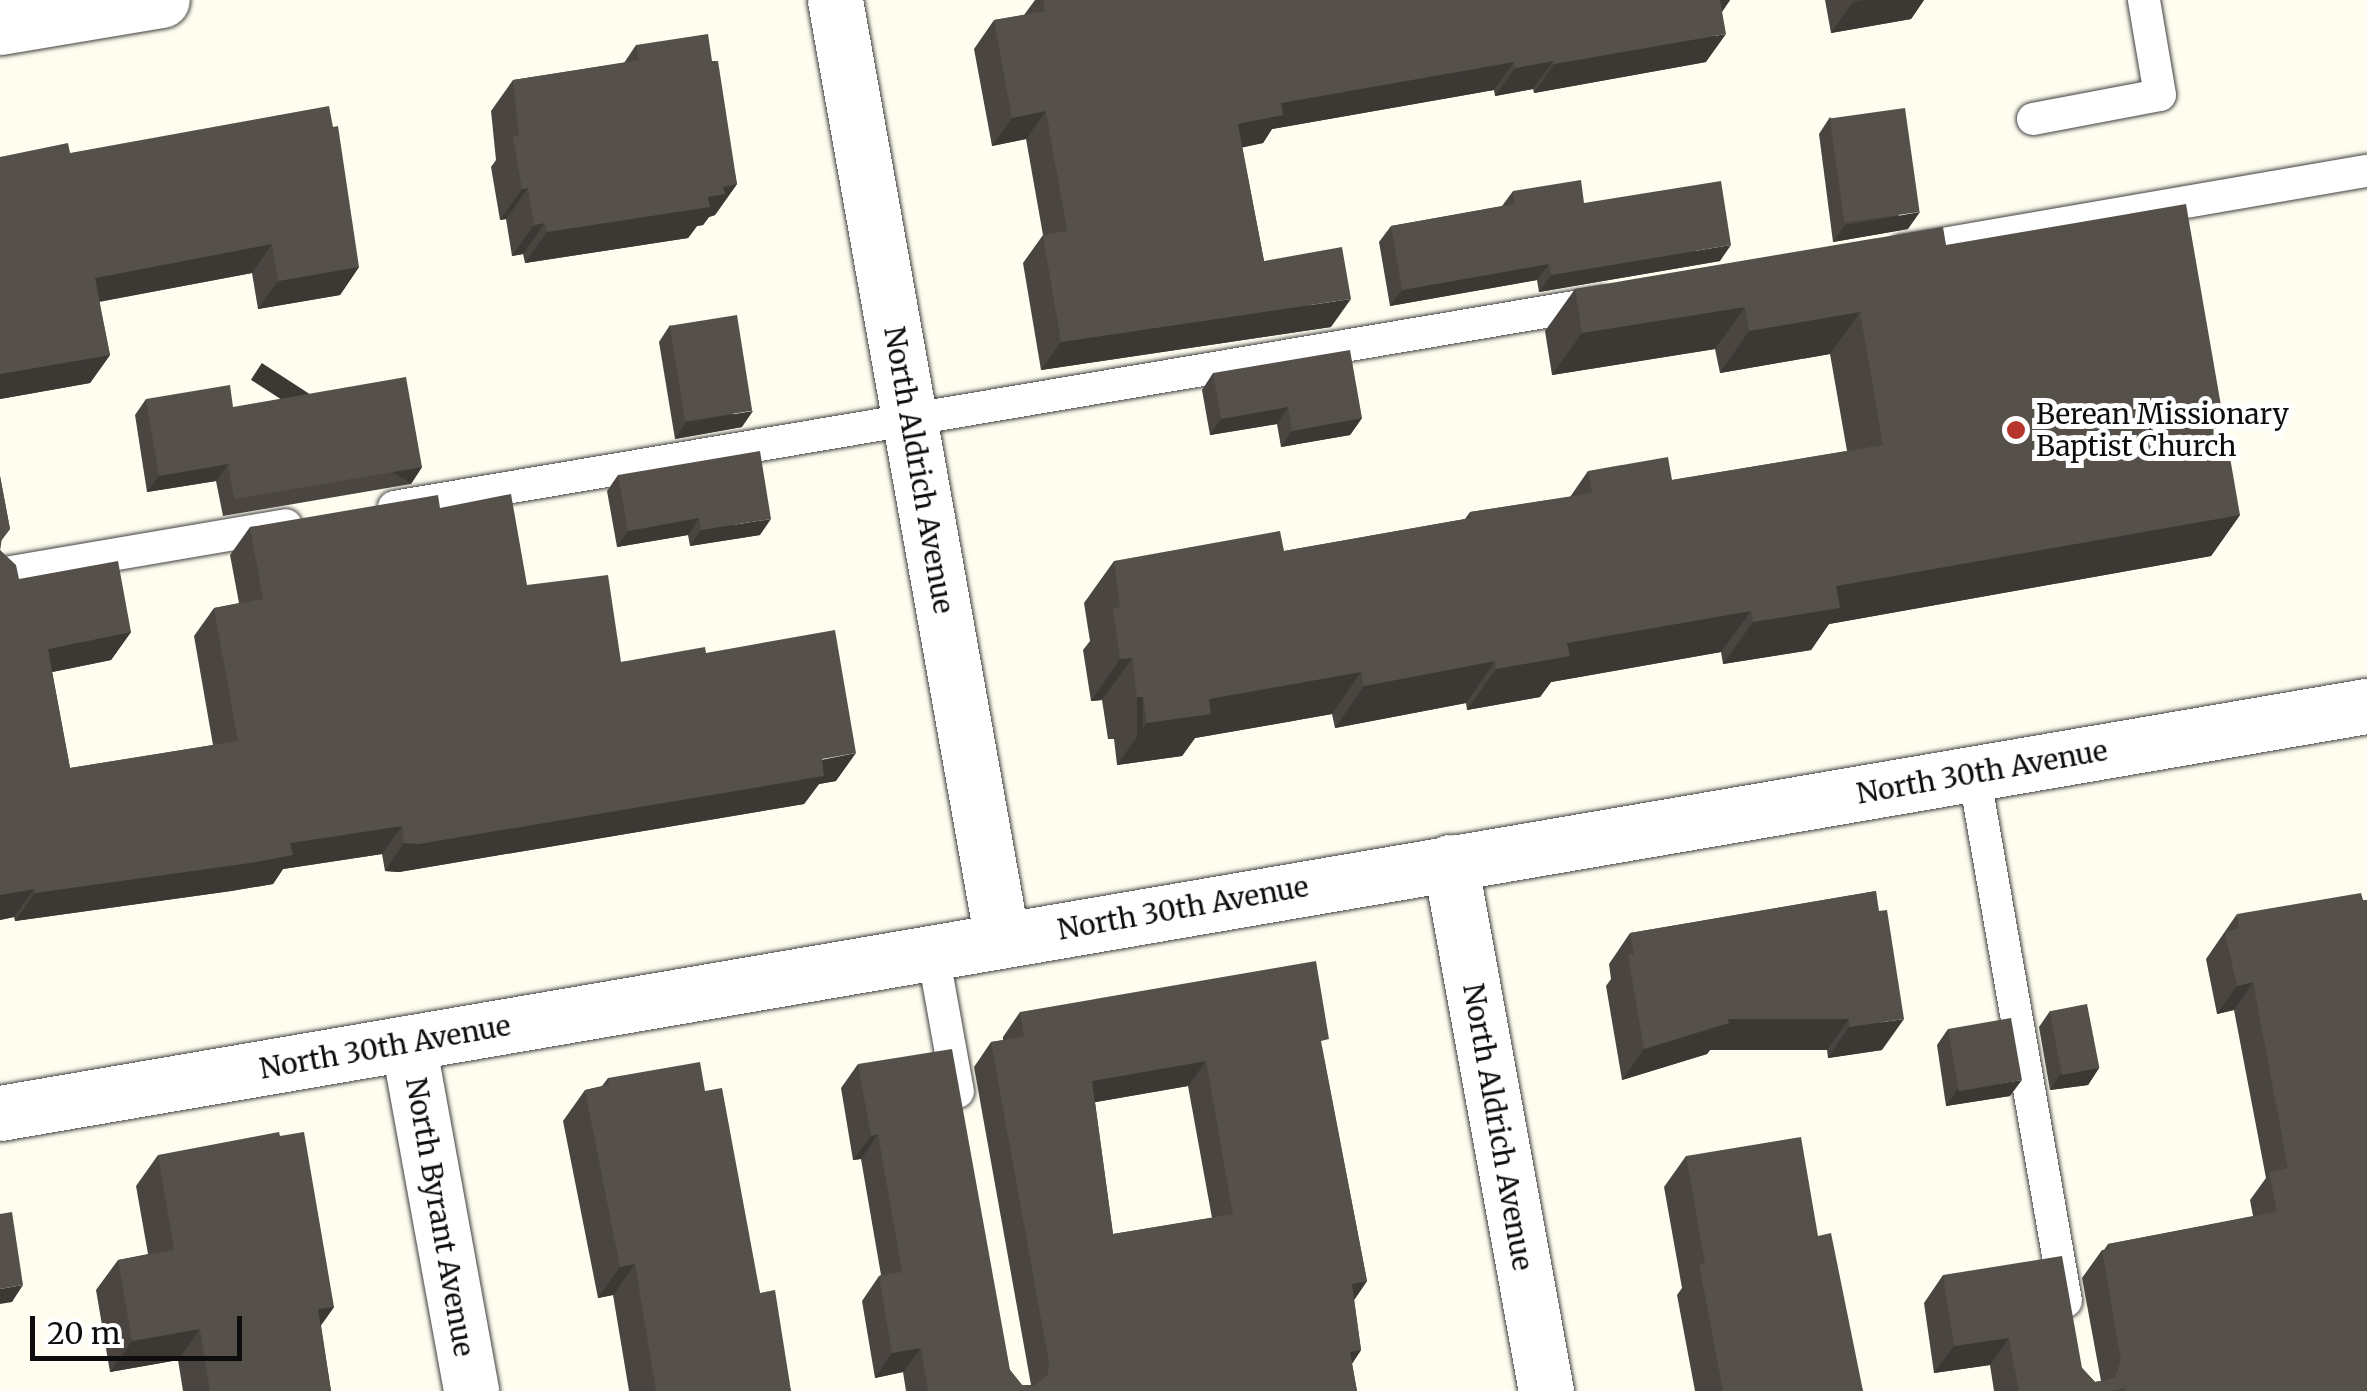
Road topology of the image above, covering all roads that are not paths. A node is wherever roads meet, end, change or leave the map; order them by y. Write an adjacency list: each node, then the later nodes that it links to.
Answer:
1 (162, 0): 4 (street)
2 (834, 0): 9 (street, North Aldrich Avenue)
3 (2144, 0): 5 (lane)
4 (0, 27)
5 (2033, 119)
6 (2367, 171): 7 (lane)
7 (1864, 257)
8 (1630, 297): 9 (lane)
9 (911, 420): 10 (lane); 16 (street, North Aldrich Avenue)
10 (367, 512)
11 (309, 522): 12 (lane)
12 (0, 574)
13 (2367, 706): 14 (street, North 30th Avenue)
14 (1974, 773): 15 (street, North 30th Avenue); 21 (lane)
15 (1450, 862): 16 (street, North 30th Avenue); 23 (street, North Aldrich Avenue)
16 (1002, 940): 17 (street, North 30th Avenue)
17 (934, 953): 18 (street, North 30th Avenue); 20 (lane)
18 (408, 1044): 19 (street, North 30th Avenue); 22 (street, North Byrant Avenue)
19 (0, 1112)
20 (964, 1126)
21 (2072, 1334)
22 (471, 1391)
23 (1546, 1391)

